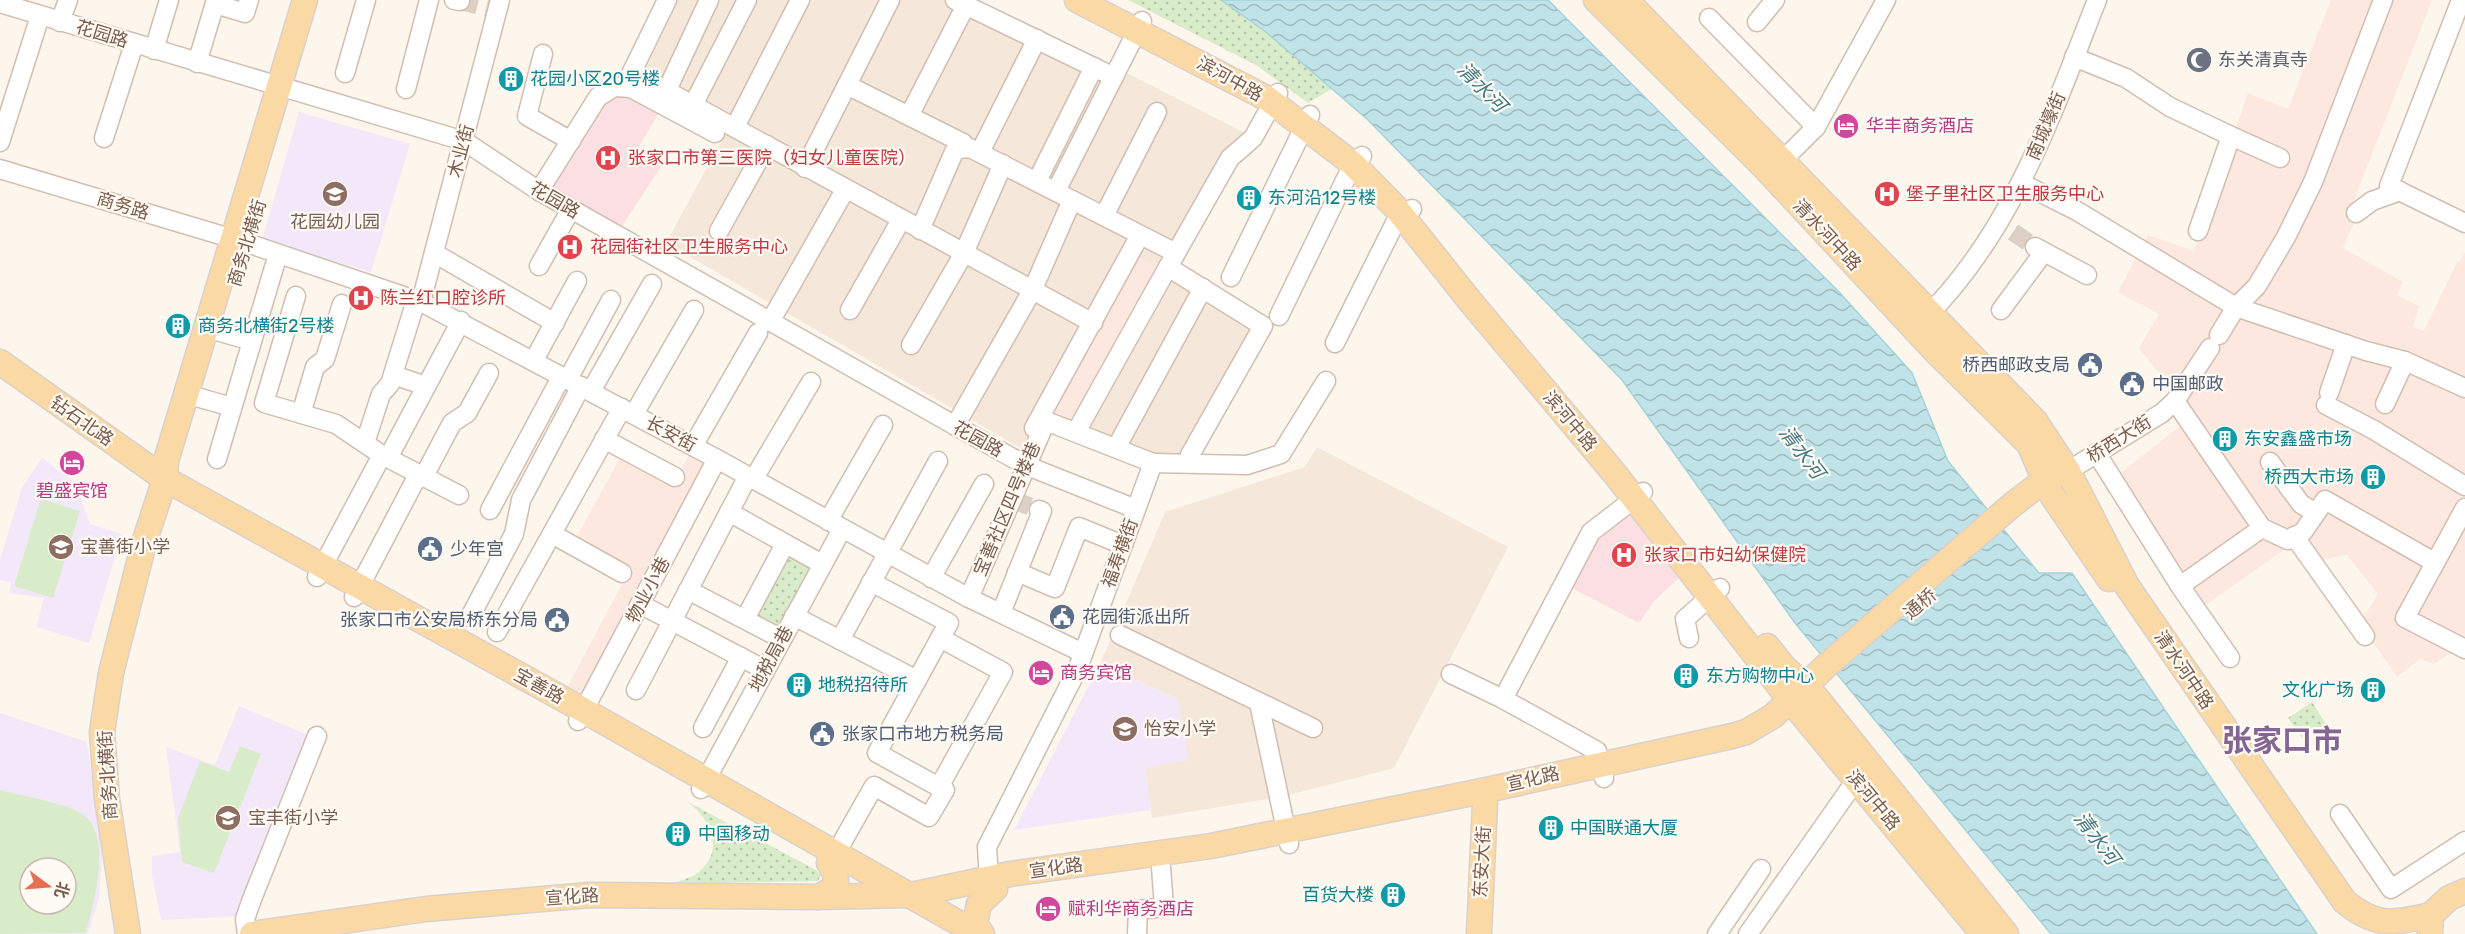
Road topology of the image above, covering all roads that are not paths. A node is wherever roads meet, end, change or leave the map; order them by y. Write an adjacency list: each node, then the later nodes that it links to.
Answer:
1 (68, 0): 28 (street)
2 (169, 0): 34 (street)
3 (249, 0): 22 (street)
4 (305, 0): 44 (main road, 商务北横街)
5 (320, 0): 44 (main road, 商务北横街)
6 (366, 0): 39 (street)
7 (429, 0): 43 (street)
8 (667, 0): 41 (street)
9 (709, 0): 45 (street)
10 (747, 0): 47 (street)
11 (800, 0): 52 (street)
12 (890, 0): 42 (street)
13 (1077, 0): 31 (main road, 滨河中路)
14 (1100, 0): 31 (main road, 滨河中路)
15 (1596, 0): 107 (main road, 清水河中路)
16 (1626, 0): 64 (main road, 清水河中路)
17 (1775, 0): 29 (street)
18 (1886, 0): 53 (street)
19 (2097, 0): 36 (street, 南城壕街)
20 (2383, 0): 101 (street, 桥西大街)
21 (2461, 0): 73 (street)
22 (216, 2): 37 (street)
23 (0, 3): 30 (street, 花园路)
24 (961, 3): 32 (street); 49 (street)
25 (496, 6): 58 (street, 木业街)
26 (647, 15): 41 (street)
27 (1709, 18): 53 (street)
28 (60, 22): 30 (street, 花园路); 33 (street, 花园路)
29 (1757, 22)
30 (33, 26): 50 (street); 57 (street)
31 (1140, 26): 40 (street); 46 (main road, 滨河中路)
32 (1037, 39): 38 (street); 61 (street)
33 (134, 44): 34 (street, 花园路); 56 (street)
34 (154, 50): 37 (street, 花园路)
35 (543, 54): 59 (street)
36 (2074, 57): 55 (street); 69 (street, 南城壕街)
37 (197, 63): 44 (street, 花园路)
38 (1094, 67): 40 (street); 68 (street)
39 (345, 73)
40 (1114, 76): 72 (street)
41 (624, 82): 45 (street); 54 (street); 59 (street)
42 (847, 85): 49 (street); 66 (street)
43 (406, 88)
44 (286, 89): 58 (street, 花园路); 85 (main road, 商务北横街)
45 (667, 90): 47 (street)
46 (1276, 98): 51 (main road, 滨河中路); 88 (street)
47 (693, 105): 52 (street)
48 (1157, 112): 79 (street)
49 (909, 116): 61 (street)
50 (0, 118)
51 (1307, 120): 63 (main road, 滨河中路); 92 (street)
52 (735, 126): 60 (street)
53 (1816, 127): 64 (street)
54 (715, 133)
55 (2231, 136): 62 (street); 83 (street)
56 (104, 138)
57 (0, 141)
58 (464, 141): 71 (street, 花园路); 87 (street, 木业街)
59 (571, 141): 71 (street)
60 (767, 145): 66 (street); 82 (street)
61 (972, 150): 65 (street); 81 (street)
62 (2280, 158)
63 (1358, 160): 76 (main road, 滨河中路); 105 (street)
64 (1782, 161): 107 (main road, 清水河中路)
65 (1004, 164): 68 (street); 86 (street)
66 (805, 168): 70 (street)
67 (0, 169): 85 (street, 商务路)
68 (1037, 181): 72 (street)
69 (2022, 183): 101 (street); 107 (street, 南城壕街)
70 (845, 190): 80 (street); 110 (street)
71 (539, 191): 75 (street, 花园路)
72 (1056, 191): 74 (street)
73 (2400, 191): 77 (street); 78 (street)
74 (1072, 200): 79 (street); 96 (street)
75 (571, 209): 90 (street); 110 (street, 花园路)
76 (1407, 212): 114 (street); 161 (main road, 滨河中路)
77 (2356, 213)
78 (2462, 215)
79 (1104, 216): 84 (street)
80 (901, 220): 81 (street); 103 (street)
81 (920, 230): 86 (street)
82 (719, 231)
83 (2198, 231)
84 (1140, 235): 88 (street); 109 (street, 宝善社区四号楼巷)
85 (240, 241): 100 (street, 长安街); 111 (main road, 商务北横街)
86 (964, 253): 96 (street); 116 (street)
87 (434, 254): 100 (street, 木业街); 108 (street)
88 (1172, 260): 95 (street); 137 (street)
89 (275, 264): 112 (street)
90 (539, 266)
91 (2086, 275): 104 (street)
92 (1231, 277)
93 (577, 281): 108 (street)
94 (652, 284): 125 (street)
95 (1203, 288): 142 (street); 145 (street)
96 (1033, 290): 109 (street); 136 (street)
97 (296, 296): 113 (street)
98 (611, 300): 125 (street)
99 (342, 304): 133 (street)
100 (417, 306): 106 (street, 长安街); 121 (street, 木业街)
101 (2236, 307): 115 (street); 129 (street, 桥西大街)
102 (694, 310): 132 (street)
103 (850, 310)
104 (2001, 310)
105 (1279, 316)
106 (461, 321): 117 (street, 长安街); 126 (street)
107 (1922, 321): 156 (main road, 清水河中路)
108 (555, 323): 117 (street)
109 (1093, 323): 135 (street, 宝善社区四号楼巷)
110 (764, 327): 136 (street, 花园路); 141 (street)
111 (213, 330): 112 (street); 128 (main road, 商务北横街)
112 (253, 337): 113 (street); 131 (street)
113 (283, 340): 133 (street)
114 (1335, 343)
115 (2346, 344): 118 (street); 159 (street)
116 (911, 345)
117 (534, 360): 125 (street, 长安街)
118 (2405, 361): 127 (street); 130 (street)
119 (0, 362): 158 (main road, 钻石北路)
120 (489, 373): 153 (street)
121 (393, 375): 126 (street); 140 (street, 木业街)
122 (0, 380): 158 (main road, 钻石北路)
123 (1326, 381): 150 (street)
124 (811, 382): 155 (street)
125 (575, 385): 132 (street, 长安街); 138 (street); 143 (street)
126 (426, 386): 146 (street)
127 (2465, 388)
128 (193, 396): 131 (street); 158 (main road, 商务北横街)
129 (2175, 401): 144 (street, 桥西大街); 170 (street)
130 (2385, 404)
131 (232, 407): 147 (street)
132 (628, 411): 139 (street); 141 (street, 长安街)
133 (301, 414): 140 (street)
134 (883, 425): 169 (street, 地税局巷)
135 (1040, 425): 137 (street); 152 (street, 宝善社区四号楼巷)
136 (955, 426): 152 (street, 花园路)
137 (1076, 432): 142 (street)
138 (528, 439): 143 (street); 164 (street)
139 (604, 439): 154 (street); 171 (street)
140 (365, 443): 146 (street)
141 (693, 446): 148 (street, 长安街)
142 (1116, 448): 150 (street)
143 (548, 449): 191 (street)
144 (2097, 454): 156 (street, 桥西大街); 183 (street)
145 (1190, 455)
146 (385, 456): 153 (street); 178 (street)
147 (217, 459)
148 (717, 459): 155 (street, 长安街); 188 (street, 物业小巷)
149 (938, 461): 175 (street)
150 (1153, 462): 163 (street, 福寿横街)
151 (2270, 462): 168 (street)
152 (1025, 465): 163 (street, 花园路); 187 (street, 宝善社区四号楼巷)
153 (421, 476): 160 (street); 185 (street)
154 (675, 477)
155 (751, 478): 167 (street); 169 (street, 长安街)
156 (2055, 481): 166 (main road); 235 (main road, 清水河中路); 248 (main road, 清水河中路)
157 (984, 484): 181 (street)
158 (163, 486): 178 (main road, 宝善路); 236 (main road, 商务北横街)
159 (2465, 486)
160 (459, 495)
161 (1639, 495): 186 (main road, 滨河中路); 211 (street)
162 (2465, 508): 176 (street)
163 (1136, 509): 174 (street, 福寿横街)
164 (490, 510)
165 (1039, 510): 179 (street)
166 (2017, 511): 205 (main road, 通桥); 210 (main road, 通桥)
167 (729, 512): 173 (street); 184 (street)
168 (2316, 513): 172 (street); 176 (street)
169 (835, 525): 175 (street, 长安街); 177 (street, 地税局巷)
170 (2262, 528): 172 (street); 183 (street)
171 (552, 534): 180 (street); 194 (street)
172 (2294, 536): 196 (street)
173 (785, 544): 177 (street); 192 (street)
174 (1123, 545): 179 (street); 202 (street, 福寿横街)
175 (887, 554): 181 (street, 长安街); 182 (street)
176 (2433, 562): 201 (street)
177 (822, 564): 190 (street, 地税局巷)
178 (320, 572): 185 (main road, 宝善路)
179 (1017, 572): 189 (street)
180 (622, 573)
181 (931, 578): 187 (street, 长安街)
182 (871, 582): 197 (street); 200 (street)
183 (2180, 586): 204 (street)
184 (688, 590): 192 (street); 193 (street)
185 (357, 592): 213 (main road, 宝善路)
186 (1715, 592): 198 (street); 210 (main road, 滨河中路)
187 (969, 598): 189 (street, 长安街)
188 (640, 604): 193 (street); 213 (street, 物业小巷)
189 (1001, 613): 202 (street, 长安街)
190 (794, 616): 199 (street, 地税局巷); 200 (street)
191 (470, 617)
192 (745, 619): 199 (street)
193 (672, 621): 203 (street); 209 (street)
194 (497, 632)
195 (1120, 635): 212 (street)
196 (2365, 636)
197 (940, 638): 208 (street); 222 (street)
198 (1689, 638)
199 (782, 639): 206 (street, 地税局巷)
200 (840, 640): 208 (street)
201 (2465, 649)
202 (1083, 653): 231 (street, 福寿横街)
203 (741, 657): 206 (street); 214 (street)
204 (2230, 658)
205 (1826, 666): 210 (main road, 宣化路)
206 (765, 670): 220 (street, 地税局巷)
207 (1451, 674): 211 (street)
208 (917, 680): 217 (street)
209 (636, 690)
210 (1805, 697): 218 (main road, 宣化路); 219 (main road, 滨河中路)
211 (1503, 699): 218 (street)
212 (1260, 703): 215 (street); 225 (street)
213 (580, 715): 220 (main road, 宝善路)
214 (703, 728)
215 (1313, 728)
216 (317, 736): 237 (street)
217 (889, 760): 221 (street); 222 (street)
218 (1602, 771): 223 (main road, 宣化路)
219 (1864, 773): 245 (street); 246 (main road, 滨河中路); 247 (main road, 滨河中路)
220 (703, 784): 227 (main road, 宝善路)
221 (874, 786): 222 (street); 227 (street)
222 (939, 787)
223 (1483, 797): 225 (main road, 宣化路); 243 (main road, 东安大街)
224 (2340, 814): 226 (street)
225 (1288, 837): 228 (main road, 宣化路)
226 (2465, 841)
227 (833, 858): 233 (main road); 234 (main road, 宝善路)
228 (1174, 860): 231 (main road, 宣化路); 242 (street)
229 (1761, 869): 244 (street)
230 (2465, 880): 232 (street)
231 (992, 884): 234 (main road, 宣化路); 241 (main road)
232 (2457, 895): 235 (main road)
233 (818, 897): 234 (main road, 宣化路); 238 (main road, 宣化路)
234 (908, 900): 239 (main road, 宣化路); 240 (main road); 241 (main road)
235 (2431, 925)
236 (128, 934)
237 (247, 934)
238 (252, 934)
239 (324, 934)
240 (949, 934)
241 (980, 934)
242 (1137, 934)
243 (1479, 934)
244 (1717, 934)
245 (1748, 934)
246 (1983, 934)
247 (2006, 934)
248 (2365, 934)

